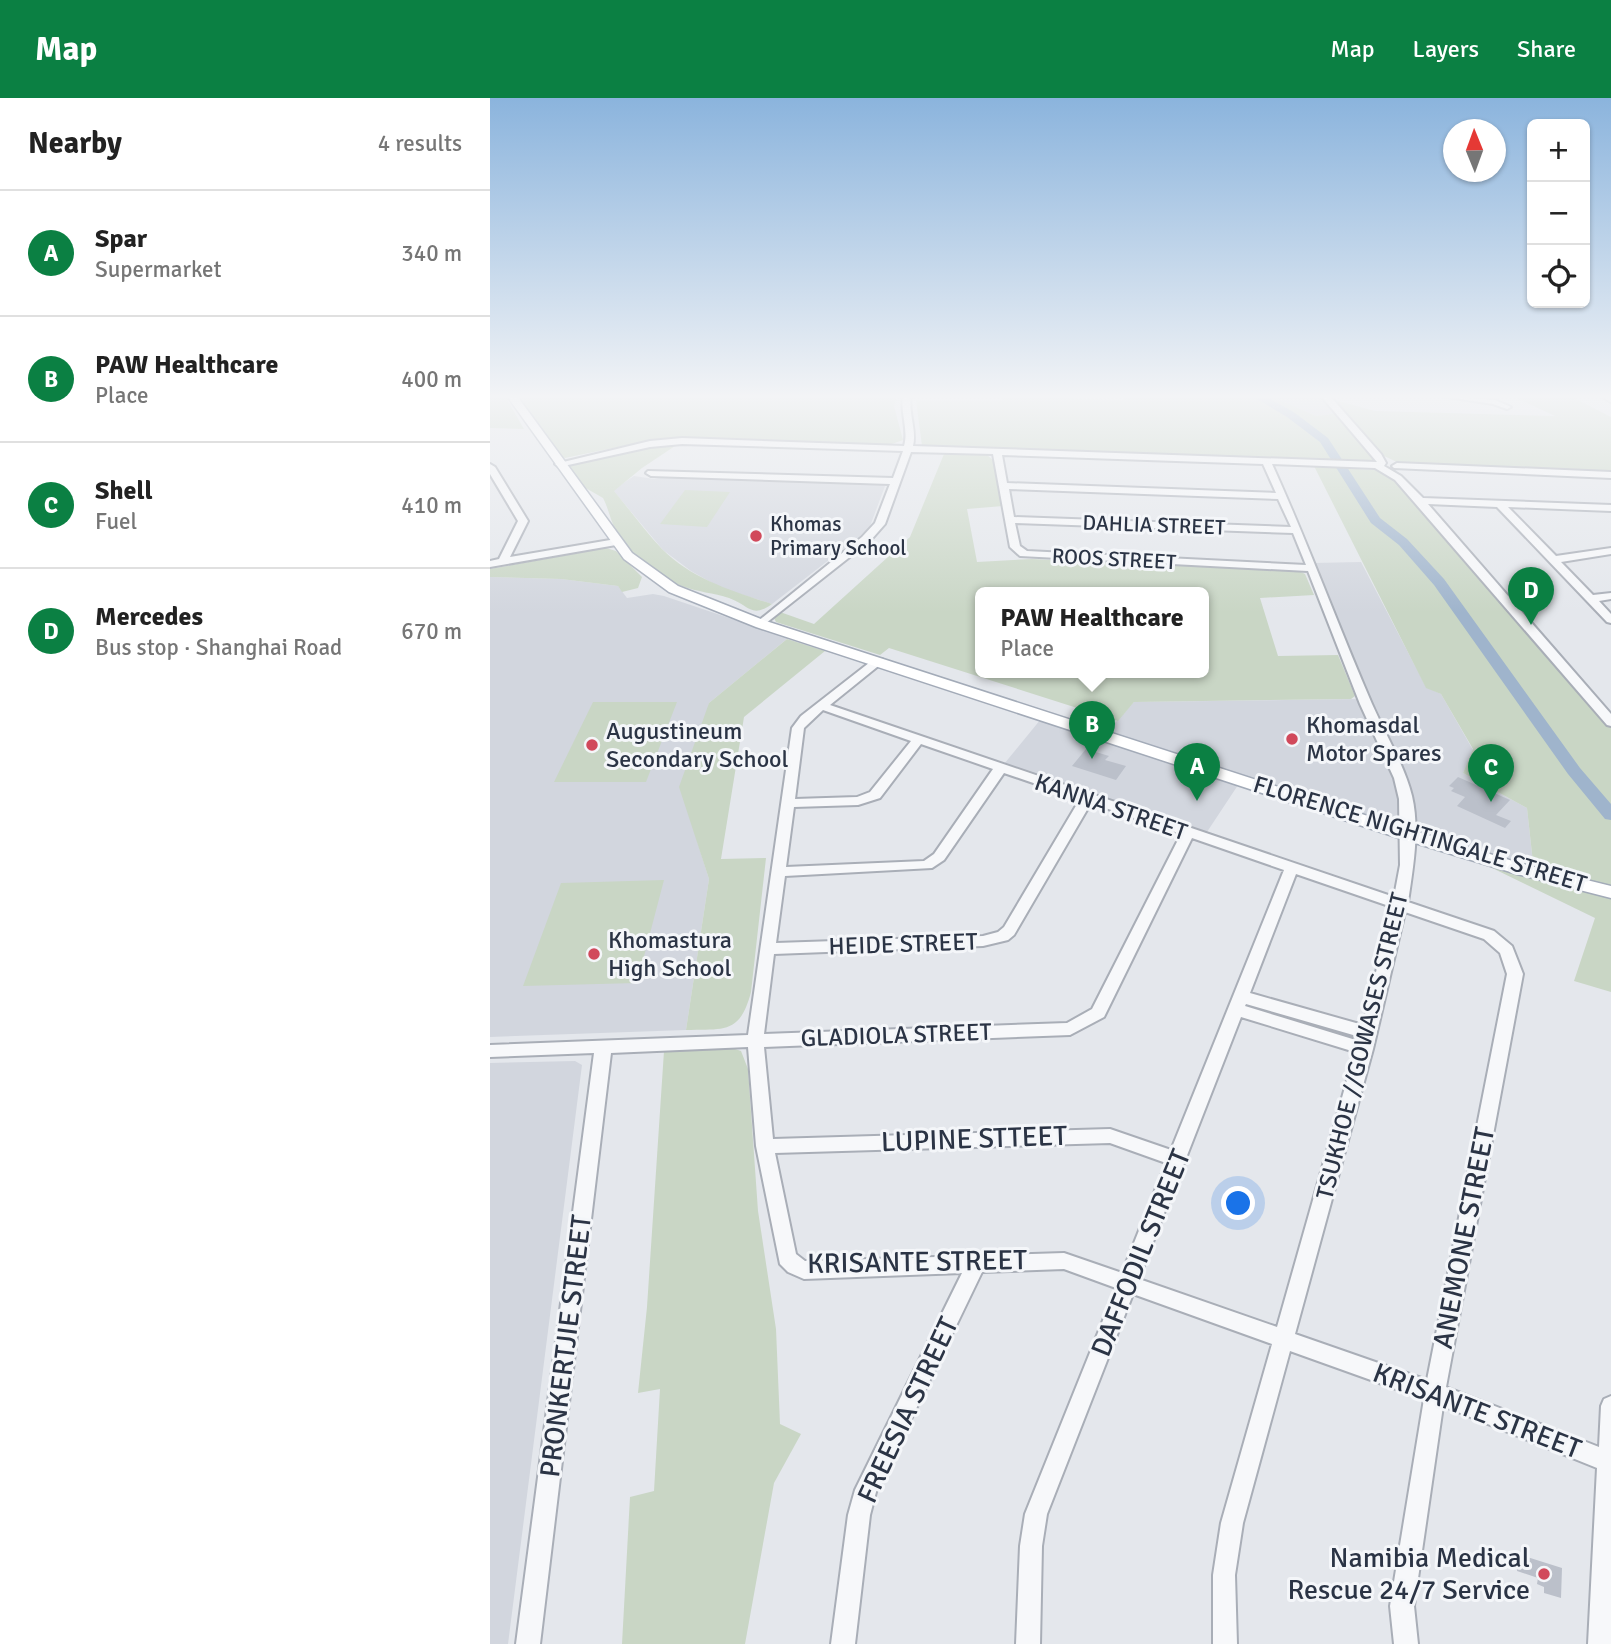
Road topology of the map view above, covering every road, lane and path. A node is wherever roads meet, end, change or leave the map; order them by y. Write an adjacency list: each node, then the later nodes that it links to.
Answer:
1 (491, 468): 21 (street)
2 (562, 468): 18 (main road, FLORENCE NIGHTINGALE STREET)
3 (901, 468): 10 (street)
4 (1001, 468): 11 (street, ROOS STREET)
5 (1269, 468): 12 (street, TSUKHOE //GOWASES STREET)
6 (1389, 468): 13 (street)
7 (1418, 468): 9 (street)
8 (651, 473): 10 (street)
9 (1611, 475)
10 (896, 481): 27 (street)
11 (1005, 486): 12 (street); 16 (street, ROOS STREET)
12 (1282, 496): 17 (street, TSUKHOE //GOWASES STREET)
13 (1420, 501): 14 (street); 30 (street)
14 (1500, 504): 15 (street); 20 (street)
15 (1611, 508)
16 (1011, 520): 17 (street, DAHLIA STREET); 23 (street, ROOS STREET)
17 (1297, 530): 23 (street, TSUKHOE //GOWASES STREET)
18 (616, 542): 21 (street); 27 (main road, FLORENCE NIGHTINGALE STREET)
19 (1611, 551): 20 (street)
20 (1552, 560): 25 (street)
21 (504, 561): 22 (street)
22 (490, 564)
23 (1313, 568): 36 (street, TSUKHOE //GOWASES STREET)
24 (1611, 596): 25 (street)
25 (1591, 599): 26 (street)
26 (1611, 620)
27 (761, 624): 28 (main road, FLORENCE NIGHTINGALE STREET)
28 (878, 661): 29 (street, KRISANTE STREET); 36 (main road, FLORENCE NIGHTINGALE STREET)
29 (822, 706): 31 (street, KANNA STREET); 34 (street, KRISANTE STREET)
30 (1611, 722)
31 (918, 740): 32 (street, KANNA STREET); 34 (street)
32 (1000, 769): 33 (street, KANNA STREET); 38 (street)
33 (1087, 798): 35 (street, KANNA STREET); 41 (street, HEIDE STREET)
34 (787, 803): 38 (street, KRISANTE STREET)
35 (1188, 834): 37 (street, KANNA STREET); 43 (street, GLADIOLA STREET)
36 (1408, 835): 39 (main road, FLORENCE NIGHTINGALE STREET); 40 (street, TSUKHOE //GOWASES STREET)
37 (1291, 869): 40 (street, KANNA STREET); 42 (street, DAFFODIL STREET)
38 (777, 872): 41 (street, KRISANTE STREET)
39 (1611, 892)
40 (1400, 904): 44 (street, TSUKHOE //GOWASES STREET); 52 (street, ANEMONE STREET)
41 (766, 949): 43 (street, KRISANTE STREET)
42 (1240, 1004): 44 (street); 48 (street, DAFFODIL STREET)
43 (755, 1040): 45 (street, GLADIOLA STREET); 47 (street, KRISANTE STREET)
44 (1367, 1041): 51 (street, TSUKHOE //GOWASES STREET)
45 (603, 1048): 46 (street, GLADIOLA STREET); 55 (street, PRONKERTJIE STREET)
46 (490, 1051)
47 (765, 1146): 48 (street, LUPINE STTEET); 49 (street, KRISANTE STREET)
48 (1178, 1160): 50 (street, DAFFODIL STREET)
49 (978, 1263): 50 (street, KRISANTE STREET); 56 (street, FREESIA STREET)
50 (1129, 1283): 51 (street, KRISANTE STREET); 57 (street, DAFFODIL STREET)
51 (1284, 1339): 52 (street, KRISANTE STREET); 58 (street, TSUKHOE //GOWASES STREET)
52 (1435, 1393): 54 (street, KRISANTE STREET); 59 (street, ANEMONE STREET)
53 (1611, 1406): 54 (street)
54 (1610, 1463): 60 (street)
55 (528, 1644)
56 (843, 1644)
57 (1028, 1644)
58 (1225, 1644)
59 (1406, 1644)
60 (1600, 1644)

